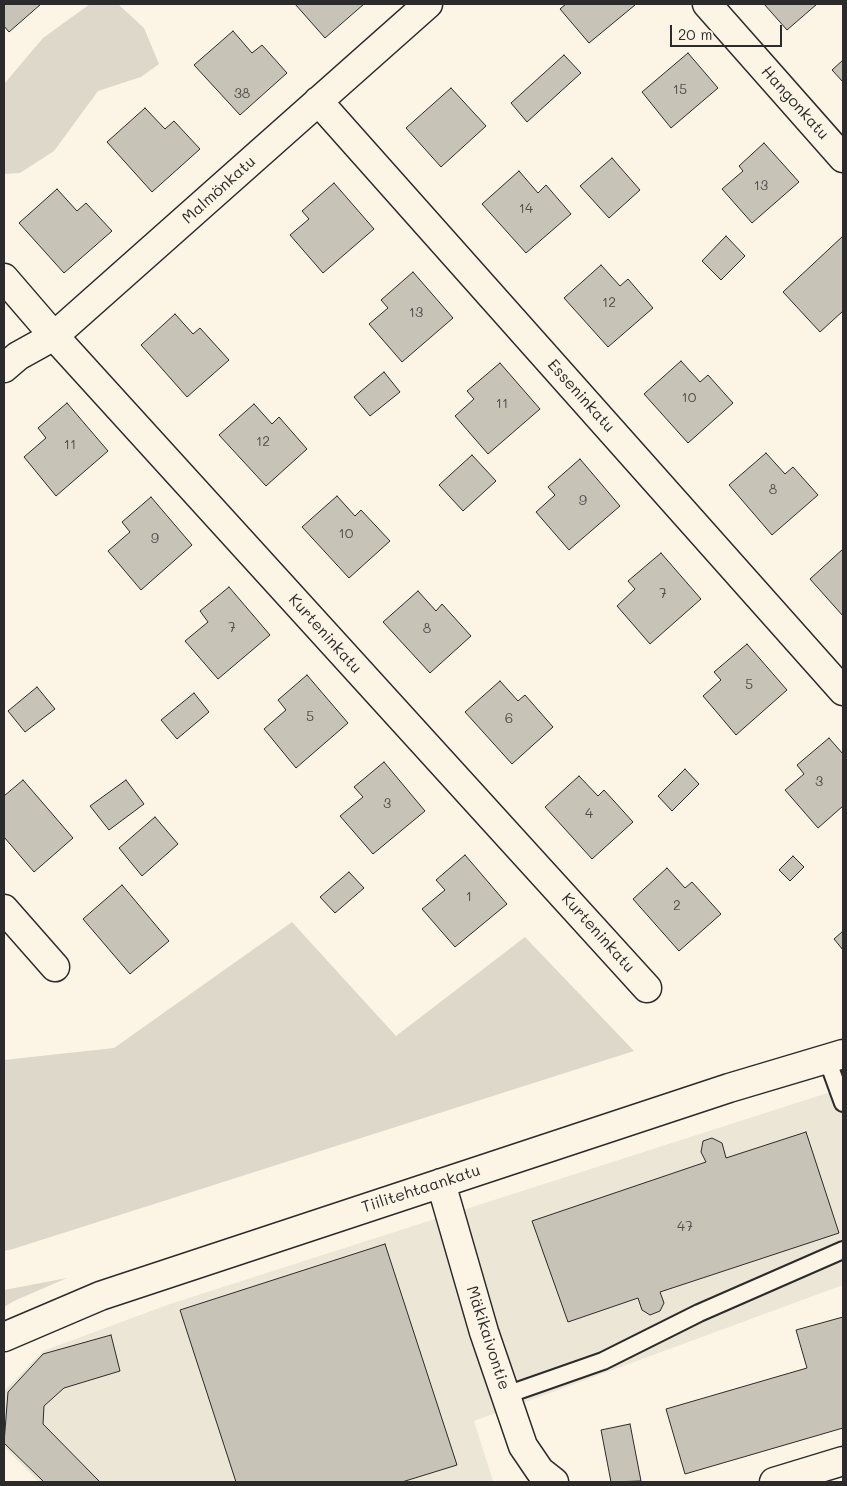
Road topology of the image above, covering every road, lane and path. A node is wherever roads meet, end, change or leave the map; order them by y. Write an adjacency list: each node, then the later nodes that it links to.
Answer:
1 (428, 4): 3 (street, Malmönkatu)
2 (707, 4): 4 (street, Hangonkatu)
3 (318, 101): 6 (street, Malmönkatu); 8 (street, Esseninkatu)
4 (843, 158)
5 (4, 278): 6 (street, Kurteninkatu)
6 (54, 336): 7 (street, Malmönkatu); 11 (street, Kurteninkatu)
7 (4, 368)
8 (843, 691)
9 (4, 909): 10 (street)
10 (55, 967)
11 (648, 988)
12 (835, 1057): 13 (lane); 14 (street, Tiilitehtaankatu)
13 (843, 1103)
14 (441, 1183): 16 (street, Tiilitehtaankatu); 17 (street, Mäkikaivontie)
15 (843, 1250): 17 (lane)
16 (4, 1337)
17 (506, 1395): 19 (street, Mäkikaivontie)
18 (843, 1461): 20 (street)
19 (554, 1482)
20 (774, 1482)

